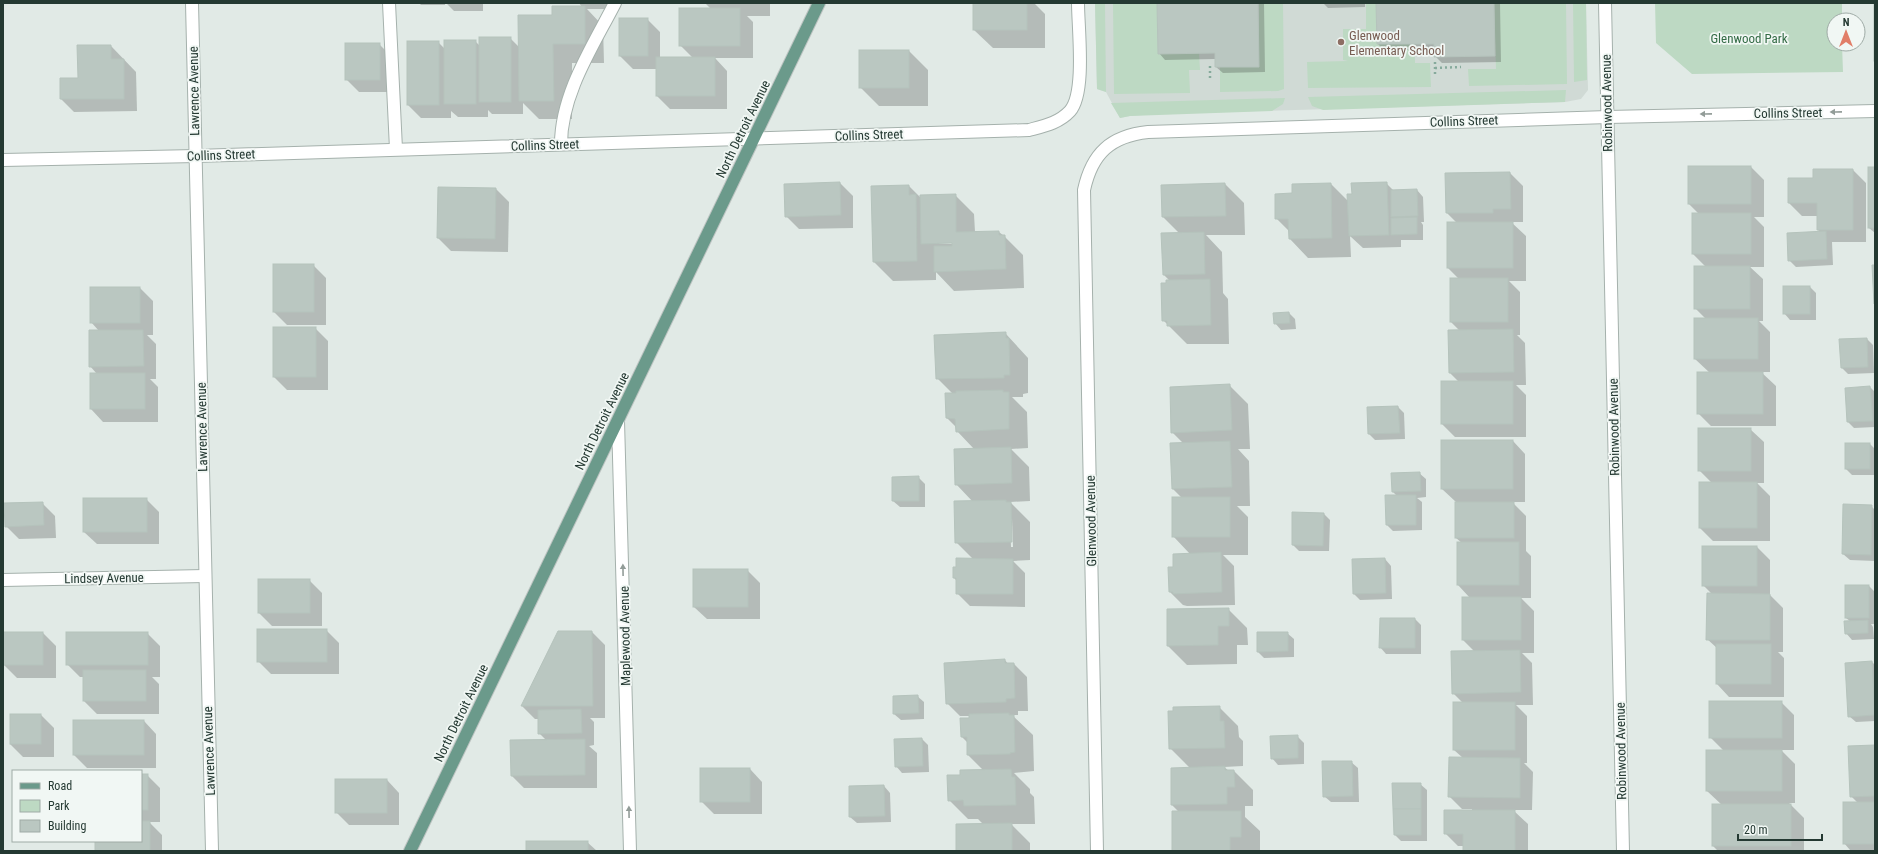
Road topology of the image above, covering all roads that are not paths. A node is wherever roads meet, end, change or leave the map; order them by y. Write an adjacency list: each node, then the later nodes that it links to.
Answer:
1 (192, 3): 12 (street, Lawrence Avenue)
2 (389, 3): 11 (street)
3 (615, 3): 10 (street)
4 (819, 3): 9 (main road, North Detroit Avenue)
5 (1078, 3): 9 (street, Collins Street)
6 (1605, 3): 8 (street, Robinwood Avenue)
7 (1875, 111): 8 (street, Collins Street, one-way to 8)
8 (1608, 117): 14 (street, Collins Street); 22 (street, Robinwood Avenue)
9 (754, 138): 10 (street, Collins Street); 15 (main road, North Detroit Avenue)
10 (561, 144): 11 (street, Collins Street)
11 (396, 149): 12 (street, Collins Street)
12 (196, 156): 13 (street, Collins Street); 16 (street, Lawrence Avenue)
13 (3, 160)
14 (1084, 190): 21 (street, Glenwood Avenue)
15 (618, 420): 19 (main road, North Detroit Avenue); 20 (street, Maplewood Avenue, one-way to 15)
16 (205, 576): 17 (street, Lindsey Avenue); 18 (street, Lawrence Avenue)
17 (3, 580)
18 (212, 851)
19 (410, 851)
20 (630, 851)
21 (1097, 851)
22 (1623, 851)

